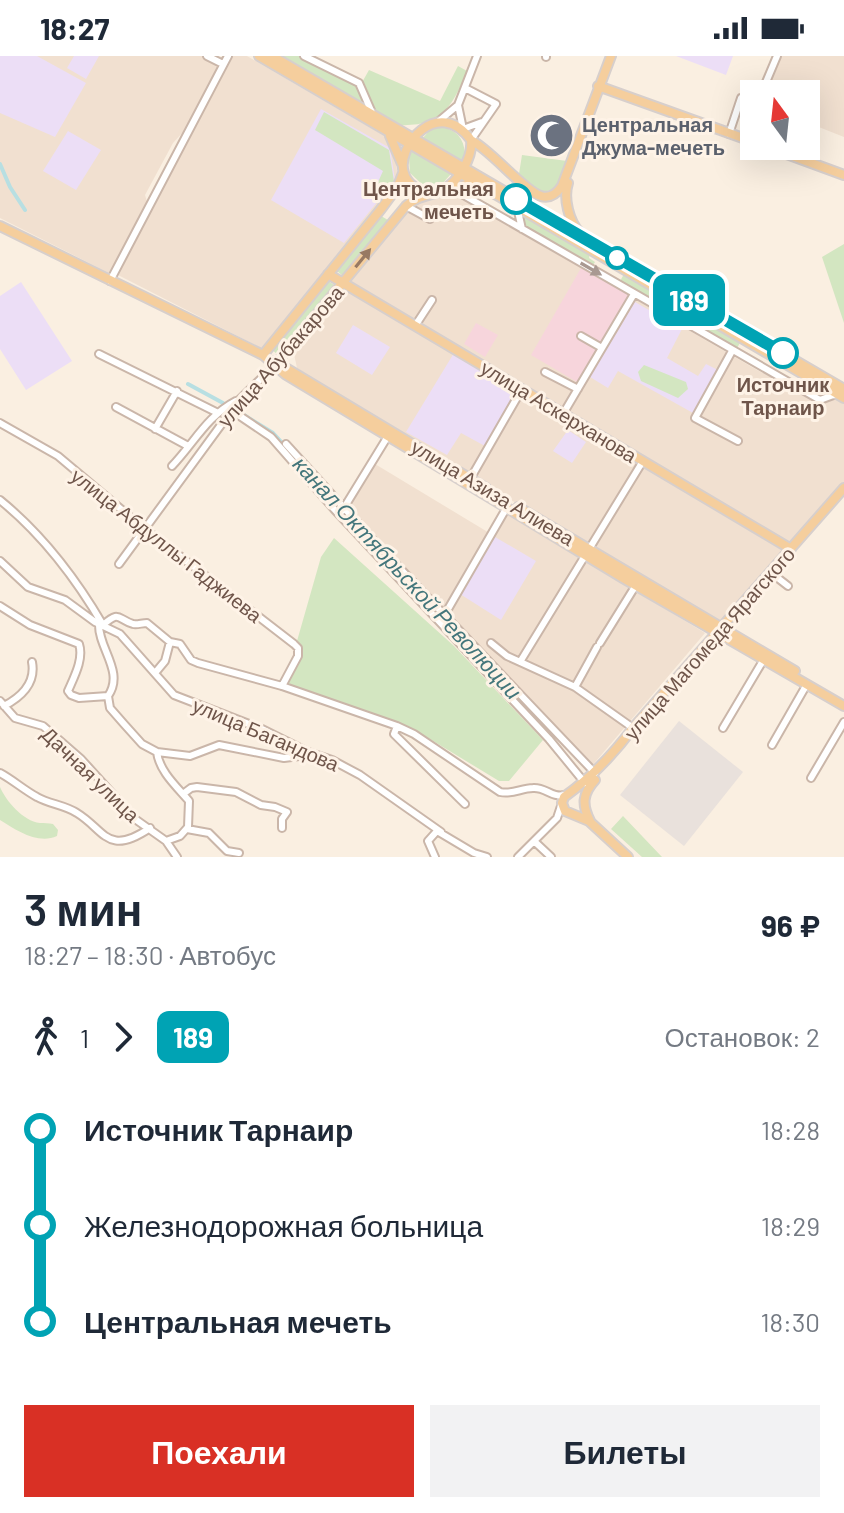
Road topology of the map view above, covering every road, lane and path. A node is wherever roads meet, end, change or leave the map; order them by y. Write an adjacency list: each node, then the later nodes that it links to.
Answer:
1 (207, 56): 9 (street)
2 (228, 56): 9 (street)
3 (259, 56): 21 (main road)
4 (272, 56): 15 (main road)
5 (304, 56): 15 (street)
6 (477, 56): 12 (street)
7 (613, 56): 11 (main road)
8 (777, 56): 10 (street)
9 (223, 64): 45 (street)
10 (767, 80)
11 (601, 87): 22 (main road); 24 (main road); 34 (main road)
12 (465, 88): 14 (street); 17 (street)
13 (740, 101): 22 (street)
14 (458, 105): 16 (street); 19 (street)
15 (373, 115): 20 (main road)
16 (439, 121): 18 (main road); 19 (main road)
17 (483, 122): 19 (street); 24 (street)
18 (427, 125): 20 (main road); 25 (main road, улица Абубакарова)
19 (463, 129): 24 (main road)
20 (401, 131): 25 (main road)
21 (387, 132): 25 (main road); 28 (main road)
22 (729, 134): 23 (main road)
23 (740, 138)
24 (471, 140): 26 (main road)
25 (412, 143): 28 (main road, улица Абубакарова); 29 (main road)
26 (471, 154): 29 (main road, улица Абубакарова); 31 (main road); 34 (main road)
27 (803, 160): 30 (main road)
28 (403, 170): 35 (main road); 38 (main road, улица Абубакарова)
29 (460, 171): 31 (main road); 33 (main road, улица Абубакарова)
30 (844, 175)
31 (476, 180): 32 (main road); 37 (main road); 43 (main road)
32 (453, 189): 33 (main road); 42 (street)
33 (442, 190): 35 (main road, улица Абубакарова)
34 (565, 192): 43 (main road)
35 (426, 194): 36 (main road, улица Абубакарова)
36 (406, 206): 39 (street); 40 (main road, улица Абубакарова)
37 (517, 207): 42 (street); 60 (main road)
38 (381, 209): 40 (main road); 44 (main road, улица Абубакарова)
39 (430, 219)
40 (394, 220): 46 (main road, улица Абубакарова, one-way to 40)
41 (0, 226): 45 (main road)
42 (523, 230): 47 (street, one-way to 47)
43 (590, 242): 60 (main road)
44 (328, 274): 46 (main road, улица Аскерханова); 54 (main road, улица Абубакарова)
45 (110, 281): 54 (main road)
46 (343, 283): 49 (main road, улица Аскерханова); 55 (main road, улица Абубакарова)
47 (634, 294): 51 (street); 52 (street)
48 (432, 300): 49 (street)
49 (415, 326): 57 (main road, улица Аскерханова)
50 (581, 336): 51 (street)
51 (602, 348): 58 (street)
52 (732, 351): 60 (street); 69 (street)
53 (99, 354): 59 (street)
54 (263, 355): 55 (main road)
55 (275, 364): 61 (street, улица Абубакарова); 68 (main road, улица Азиза Алиева); 74 (main road, улица Азиза Алиева)
56 (545, 372): 58 (street)
57 (522, 389): 65 (main road, улица Аскерханова); 74 (street)
58 (578, 389): 65 (street)
59 (177, 391): 64 (street); 67 (street)
60 (842, 393)
61 (240, 399): 63 (street, улица Абубакарова); 64 (street)
62 (116, 407): 67 (street)
63 (231, 410): 78 (street); 79 (street, улица Абубакарова)
64 (218, 413): 71 (street)
65 (563, 414): 72 (main road, улица Аскерханова)
66 (0, 423): 79 (street, улица Абдуллы Гаджиева)
67 (155, 429): 71 (street)
68 (388, 436): 74 (main road, улица Азиза Алиева); 78 (street)
69 (738, 441)
70 (286, 444): 78 (street)
71 (188, 446): 73 (street)
72 (643, 461): 80 (main road, улица Аскерханова); 81 (street)
73 (172, 466)
74 (469, 482): 77 (main road, улица Азиза Алиева); 81 (main road, улица Азиза Алиева)
75 (844, 488): 80 (main road, улица Магомеда Ярагского)
76 (0, 500): 89 (street)
77 (507, 507): 81 (main road, улица Азиза Алиева); 88 (street)
78 (342, 512): 88 (street)
79 (144, 528): 83 (street, улица Абубакарова); 98 (street, улица Абдуллы Гаджиева)
80 (791, 549): 84 (main road, улица Магомеда Ярагского)
81 (589, 553): 85 (main road, улица Азиза Алиева); 85 (main road, улица Азиза Алиева); 95 (street)
82 (0, 561): 89 (street, улица Багандова)
83 (119, 564)
84 (770, 572): 86 (street); 90 (main road, улица Магомеда Ярагского)
85 (638, 583): 90 (main road, улица Азиза Алиева); 90 (main road, улица Азиза Алиева); 99 (street)
86 (788, 586)
87 (0, 606): 100 (street)
88 (439, 613): 112 (street); 114 (street)
89 (101, 624): 91 (street); 96 (street, улица Багандова); 100 (street)
90 (720, 630): 93 (main road); 105 (main road, улица Магомеда Ярагского)
91 (170, 642): 96 (street); 98 (street)
92 (491, 643): 95 (street)
93 (766, 657): 97 (main road); 102 (main road); 106 (street)
94 (32, 662): 101 (street)
95 (520, 662): 99 (street)
96 (155, 673): 109 (street, улица Багандова)
97 (807, 684): 102 (main road); 107 (street)
98 (282, 686): 104 (street)
99 (575, 687): 105 (street)
100 (108, 696): 108 (street)
101 (2, 703): 122 (street, Дачная улица)
102 (844, 703)
103 (844, 722): 113 (street)
104 (397, 726): 116 (street); 117 (street)
105 (633, 728): 110 (main road, улица Магомеда Ярагского)
106 (723, 728)
107 (772, 745)
108 (157, 752): 109 (street); 115 (street)
109 (308, 752): 121 (street, улица Багандова)
110 (607, 763): 112 (main road, улица Магомеда Ярагского); 118 (main road)
111 (0, 773): 122 (street)
112 (595, 773): 114 (main road, улица Магомеда Ярагского)
113 (811, 778)
114 (585, 783): 116 (main road, улица Магомеда Ярагского)
115 (183, 794): 123 (street); 124 (street)
116 (566, 797): 118 (main road); 119 (main road); 120 (street)
117 (465, 804)
118 (583, 804): 119 (main road); 135 (main road)
119 (574, 814): 120 (street); 135 (main road)
120 (557, 818): 128 (street)
121 (423, 821): 125 (street, улица Багандова); 127 (street)
122 (150, 828): 126 (street, Дачная улица)
123 (282, 828)
124 (187, 829): 126 (street); 129 (street)
125 (439, 832): 127 (street); 132 (street)
126 (166, 841): 130 (street, Дачная улица)
127 (428, 841): 131 (street)
128 (534, 841): 133 (street); 134 (street)
129 (239, 853)
130 (177, 857)
131 (435, 857)
132 (487, 857)
133 (518, 857)
134 (551, 857)
135 (628, 857)

